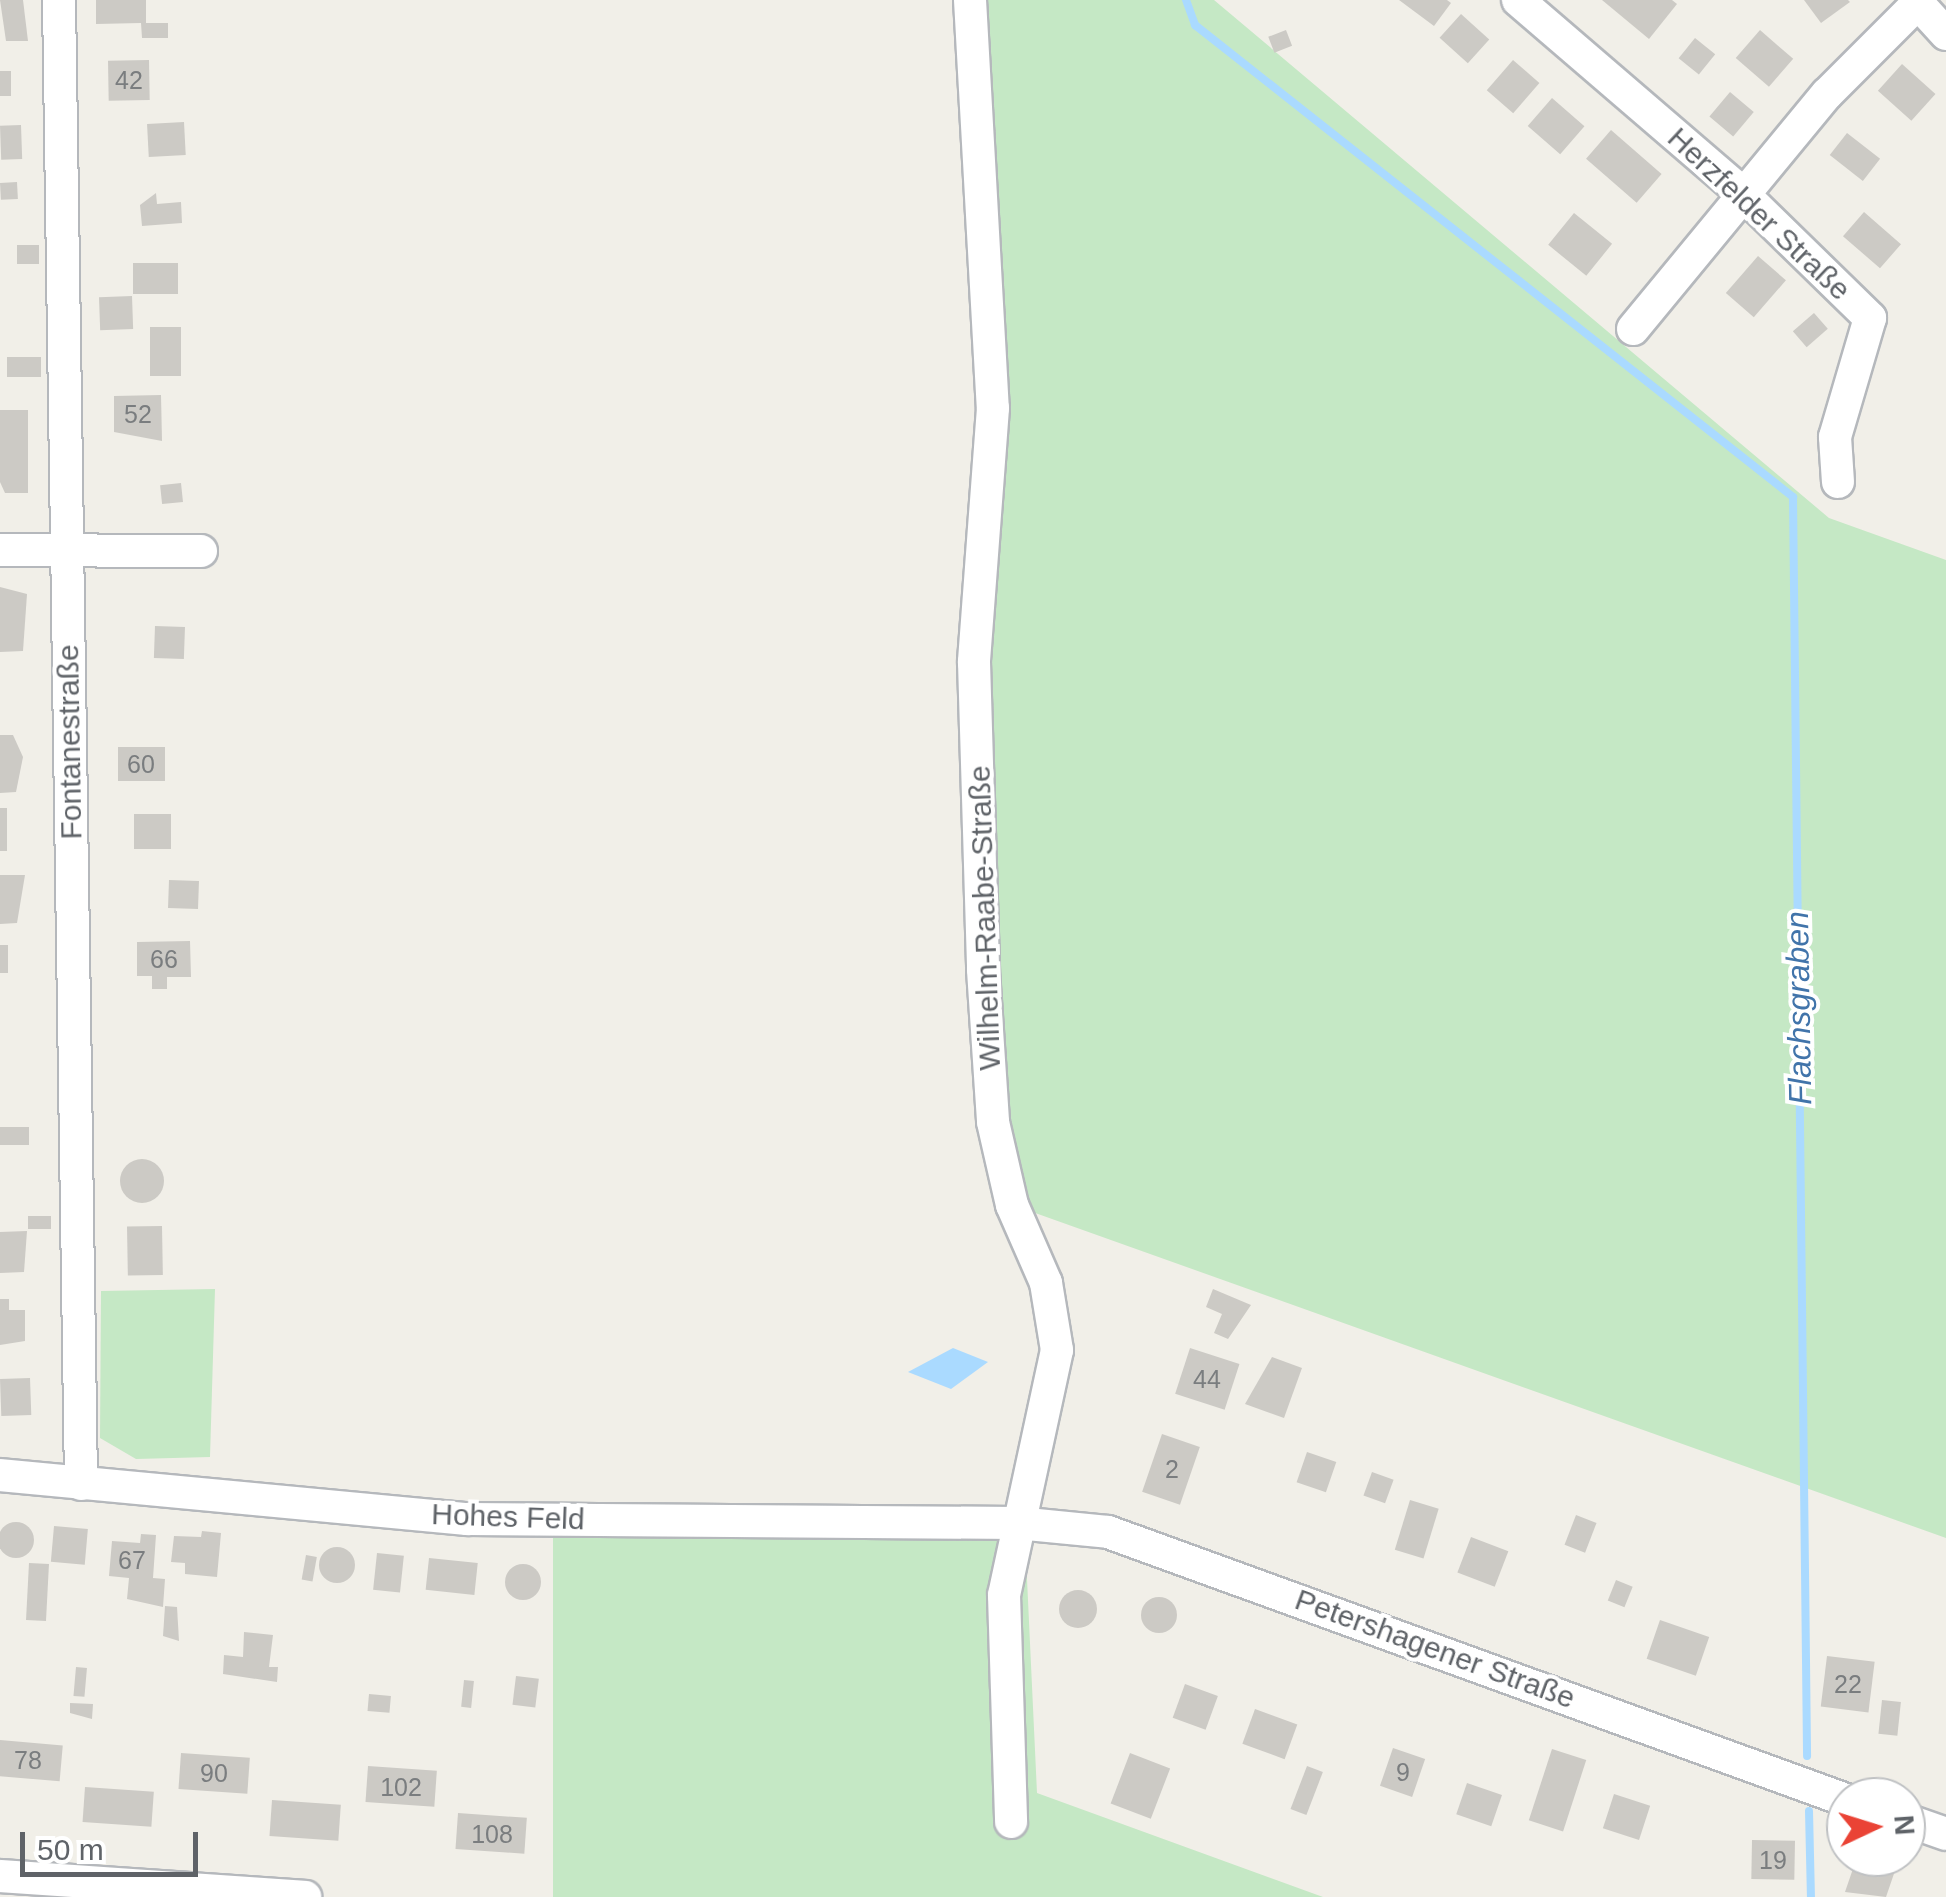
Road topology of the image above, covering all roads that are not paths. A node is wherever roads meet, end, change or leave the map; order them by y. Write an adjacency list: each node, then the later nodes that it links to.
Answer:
1 (60, 0): 10 (street, Fontanestraße)
2 (970, 0): 14 (street, Wilhelm-Raabe-Straße)
3 (1518, 0): 6 (street, Herzfelder Straße)
4 (1916, 2): 5 (street); 6 (street)
5 (1946, 34)
6 (1742, 192): 7 (street); 8 (street, Herzfelder Straße)
7 (1632, 329)
8 (1838, 482)
9 (0, 550): 10 (street)
10 (68, 550): 11 (street); 13 (street, Fontanestraße)
11 (201, 551)
12 (0, 1475): 13 (street, Hohes Feld)
13 (82, 1484): 14 (street, Hohes Feld)
14 (1017, 1524): 15 (street, Petershagener Straße); 16 (street, Wilhelm-Raabe-Straße)
15 (1826, 1793)
16 (1011, 1822)
17 (0, 1876): 18 (street)
18 (306, 1897)

